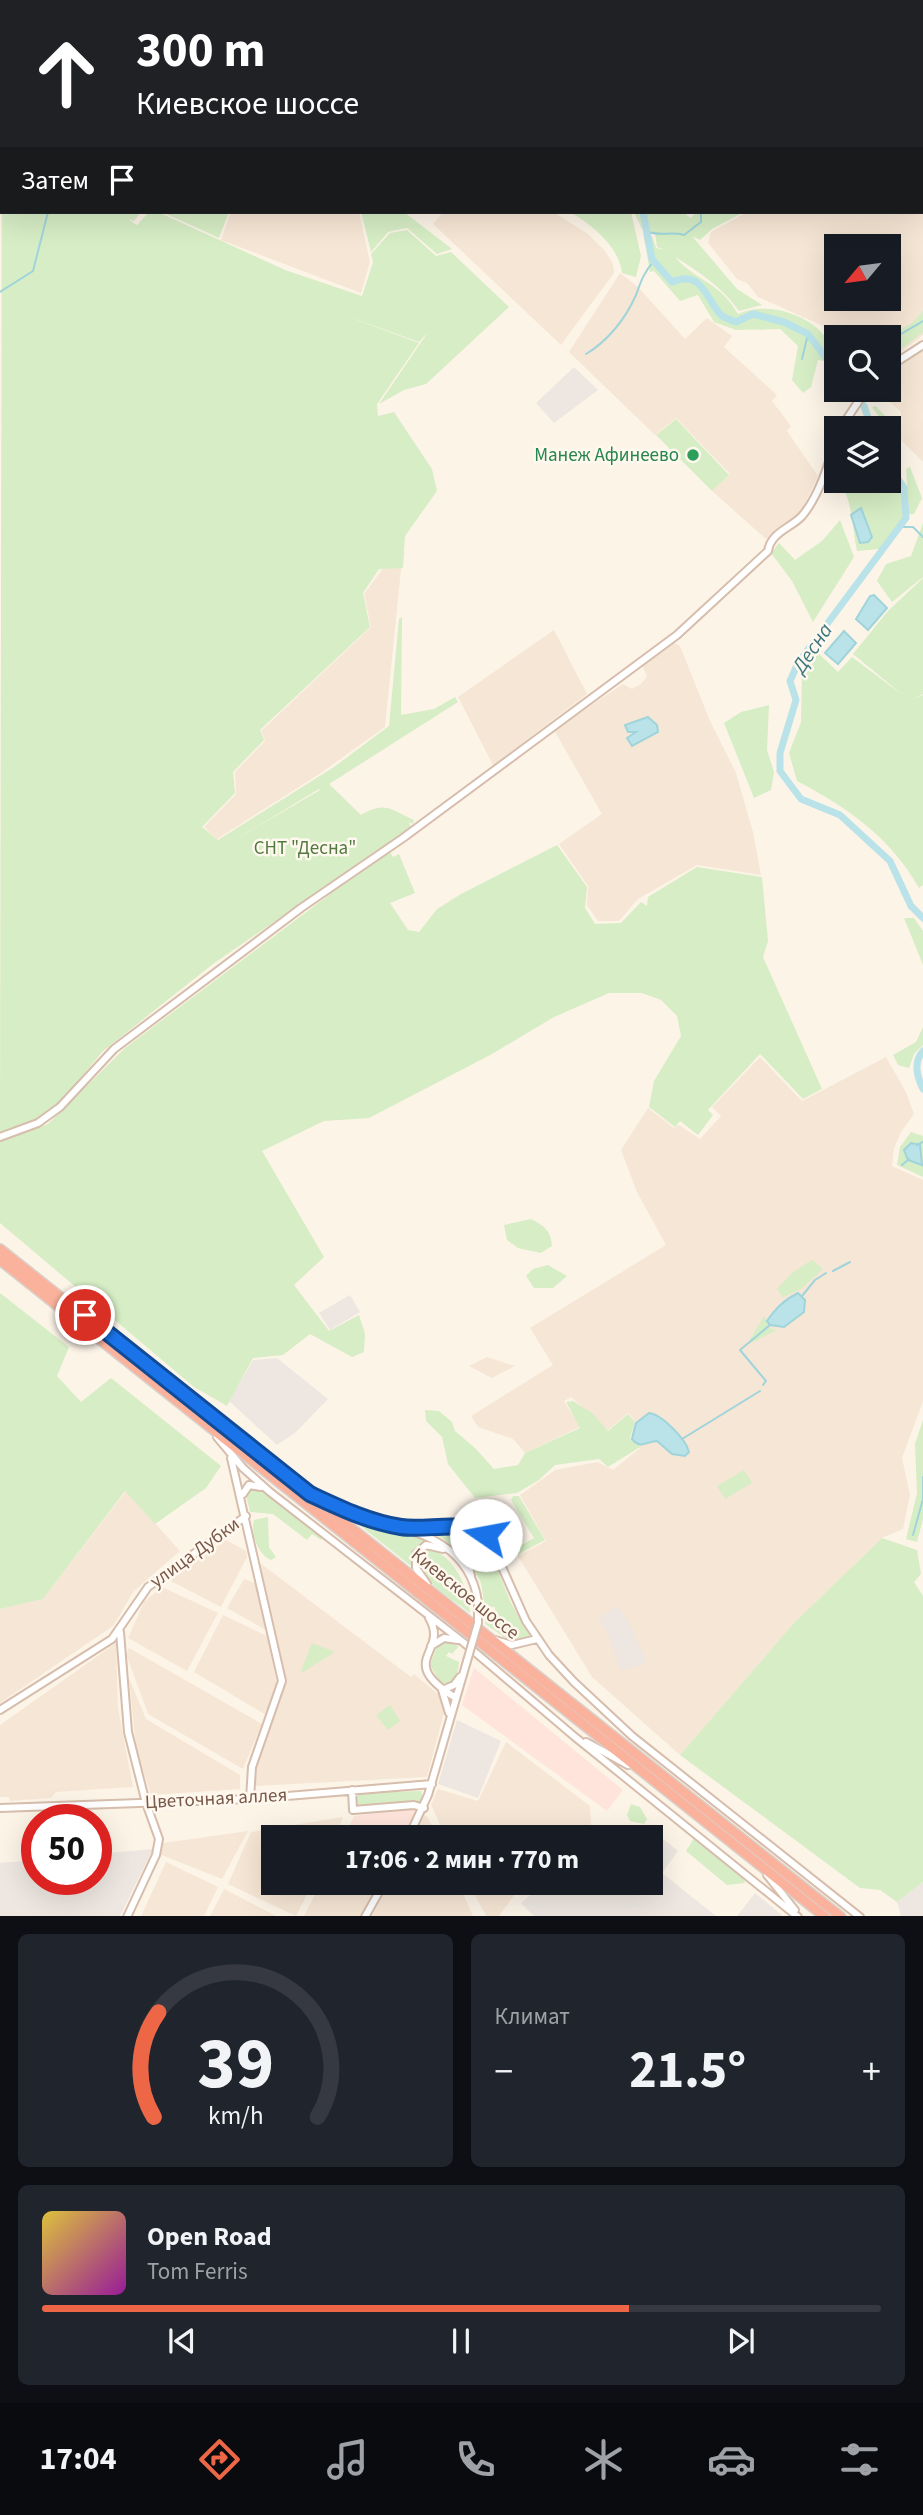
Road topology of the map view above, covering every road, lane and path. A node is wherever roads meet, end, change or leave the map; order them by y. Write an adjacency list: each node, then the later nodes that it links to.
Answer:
1 (923, 345): 2 (street)
2 (901, 359)
3 (856, 402): 4 (street)
4 (846, 416)
5 (824, 473): 6 (street)
6 (0, 1137)
7 (0, 1249): 12 (highway, Киевское шоссе)
8 (0, 1260): 9 (highway, Киевское шоссе)
9 (201, 1422): 10 (street); 32 (highway, Киевское шоссе)
10 (230, 1453): 11 (street); 13 (street, улица Дубки)
11 (270, 1492): 13 (street); 20 (street)
12 (310, 1494): 15 (street); 19 (highway, Киевское шоссе)
13 (242, 1496): 14 (street, улица Дубки)
14 (246, 1516): 21 (street, улица Дубки); 35 (street)
15 (403, 1527): 16 (street); 17 (street)
16 (450, 1553): 18 (street); 19 (street)
17 (500, 1563): 18 (street); 23 (street)
18 (472, 1581): 26 (street, bridge)
19 (433, 1591): 22 (highway, Киевское шоссе)
20 (428, 1616): 24 (street); 25 (street)
21 (120, 1632): 29 (street, улица Дубки); 36 (street)
22 (490, 1637): 23 (street); 46 (highway, Киевское шоссе)
23 (537, 1639): 47 (street)
24 (463, 1642): 25 (street); 31 (street)
25 (431, 1646): 27 (street)
26 (467, 1661): 27 (street); 28 (street)
27 (442, 1690): 28 (street); 30 (street)
28 (456, 1698): 30 (street)
29 (0, 1710)
30 (449, 1722): 33 (street)
31 (575, 1737): 32 (street); 44 (street)
32 (645, 1775): 40 (highway, Киевское шоссе)
33 (432, 1784): 34 (street, Цветочная аллея); 38 (street)
34 (352, 1790): 35 (street, Цветочная аллея); 38 (street)
35 (250, 1799): 36 (street, Цветочная аллея)
36 (146, 1803): 37 (street, Цветочная аллея); 42 (street)
37 (0, 1808)
38 (424, 1808): 39 (street)
39 (415, 1825)
40 (754, 1861): 44 (street); 45 (highway, Киевское шоссе)
41 (377, 1895): 43 (street)
42 (127, 1916)
43 (365, 1916)
44 (800, 1916)
45 (825, 1916)
46 (841, 1916)
47 (860, 1916)

